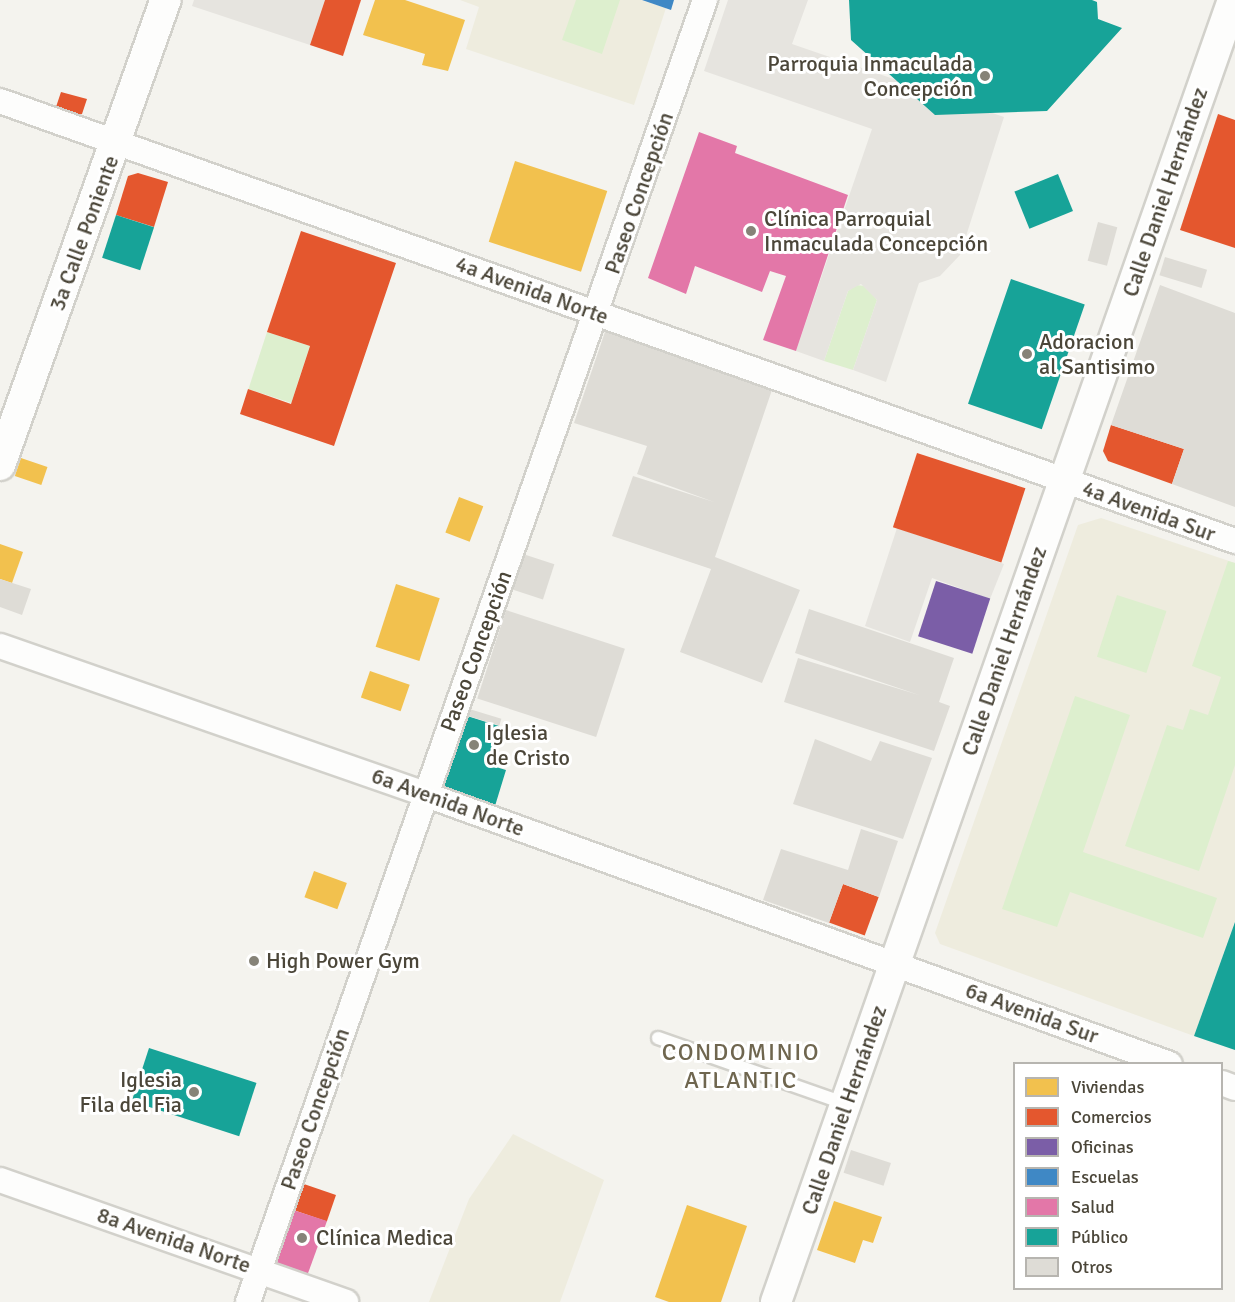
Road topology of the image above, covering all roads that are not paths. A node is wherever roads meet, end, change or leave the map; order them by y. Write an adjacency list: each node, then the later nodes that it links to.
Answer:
1 (166, 0): 5 (street, 3a Calle Poniente)
2 (705, 0): 6 (street, Paseo Concepción)
3 (1233, 1): 8 (street, Calle Daniel Hernández)
4 (0, 101): 5 (street, 4a Avenida Norte)
5 (117, 142): 6 (street, 4a Avenida Norte); 7 (street, 3a Calle Poniente)
6 (597, 313): 8 (street, 4a Avenida Norte); 11 (street, Paseo Concepción)
7 (0, 465)
8 (1064, 481): 9 (street, 4a Avenida Sur); 12 (street, Calle Daniel Hernández)
9 (1235, 542)
10 (0, 646): 11 (street, 6a Avenida Norte)
11 (424, 794): 12 (street, 6a Avenida Norte); 17 (street, Paseo Concepción)
12 (895, 963): 14 (street, 6a Avenida Sur); 15 (street, Calle Daniel Hernández)
13 (658, 1038): 15 (lane)
14 (1165, 1062)
15 (846, 1104): 20 (street, Calle Daniel Hernández)
16 (0, 1180): 17 (street, 8a Avenida Norte)
17 (259, 1269): 18 (street, Paseo Concepción); 19 (street, 8a Avenida Norte)
18 (248, 1302)
19 (346, 1302)
20 (776, 1302)

